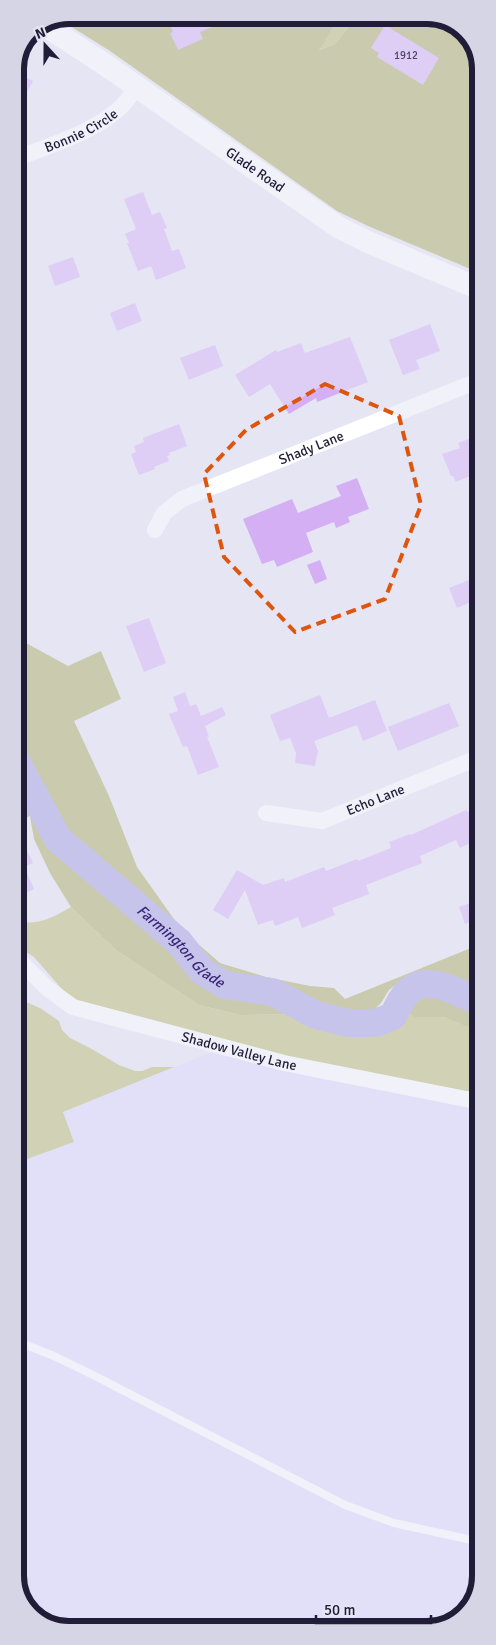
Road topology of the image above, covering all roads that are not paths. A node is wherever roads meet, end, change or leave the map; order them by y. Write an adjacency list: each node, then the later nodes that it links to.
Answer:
1 (49, 28): 2 (street, Glade Road)
2 (137, 87): 3 (street, Bonnie Circle); 4 (street, Glade Road)
3 (24, 155)
4 (472, 286)
5 (472, 383): 6 (street, Shady Lane)
6 (155, 530)
7 (472, 760): 8 (street, Echo Lane)
8 (266, 813)
9 (24, 965): 10 (street, Shadow Valley Lane)
10 (472, 1100)
11 (24, 1344): 12 (lane)
12 (472, 1540)

